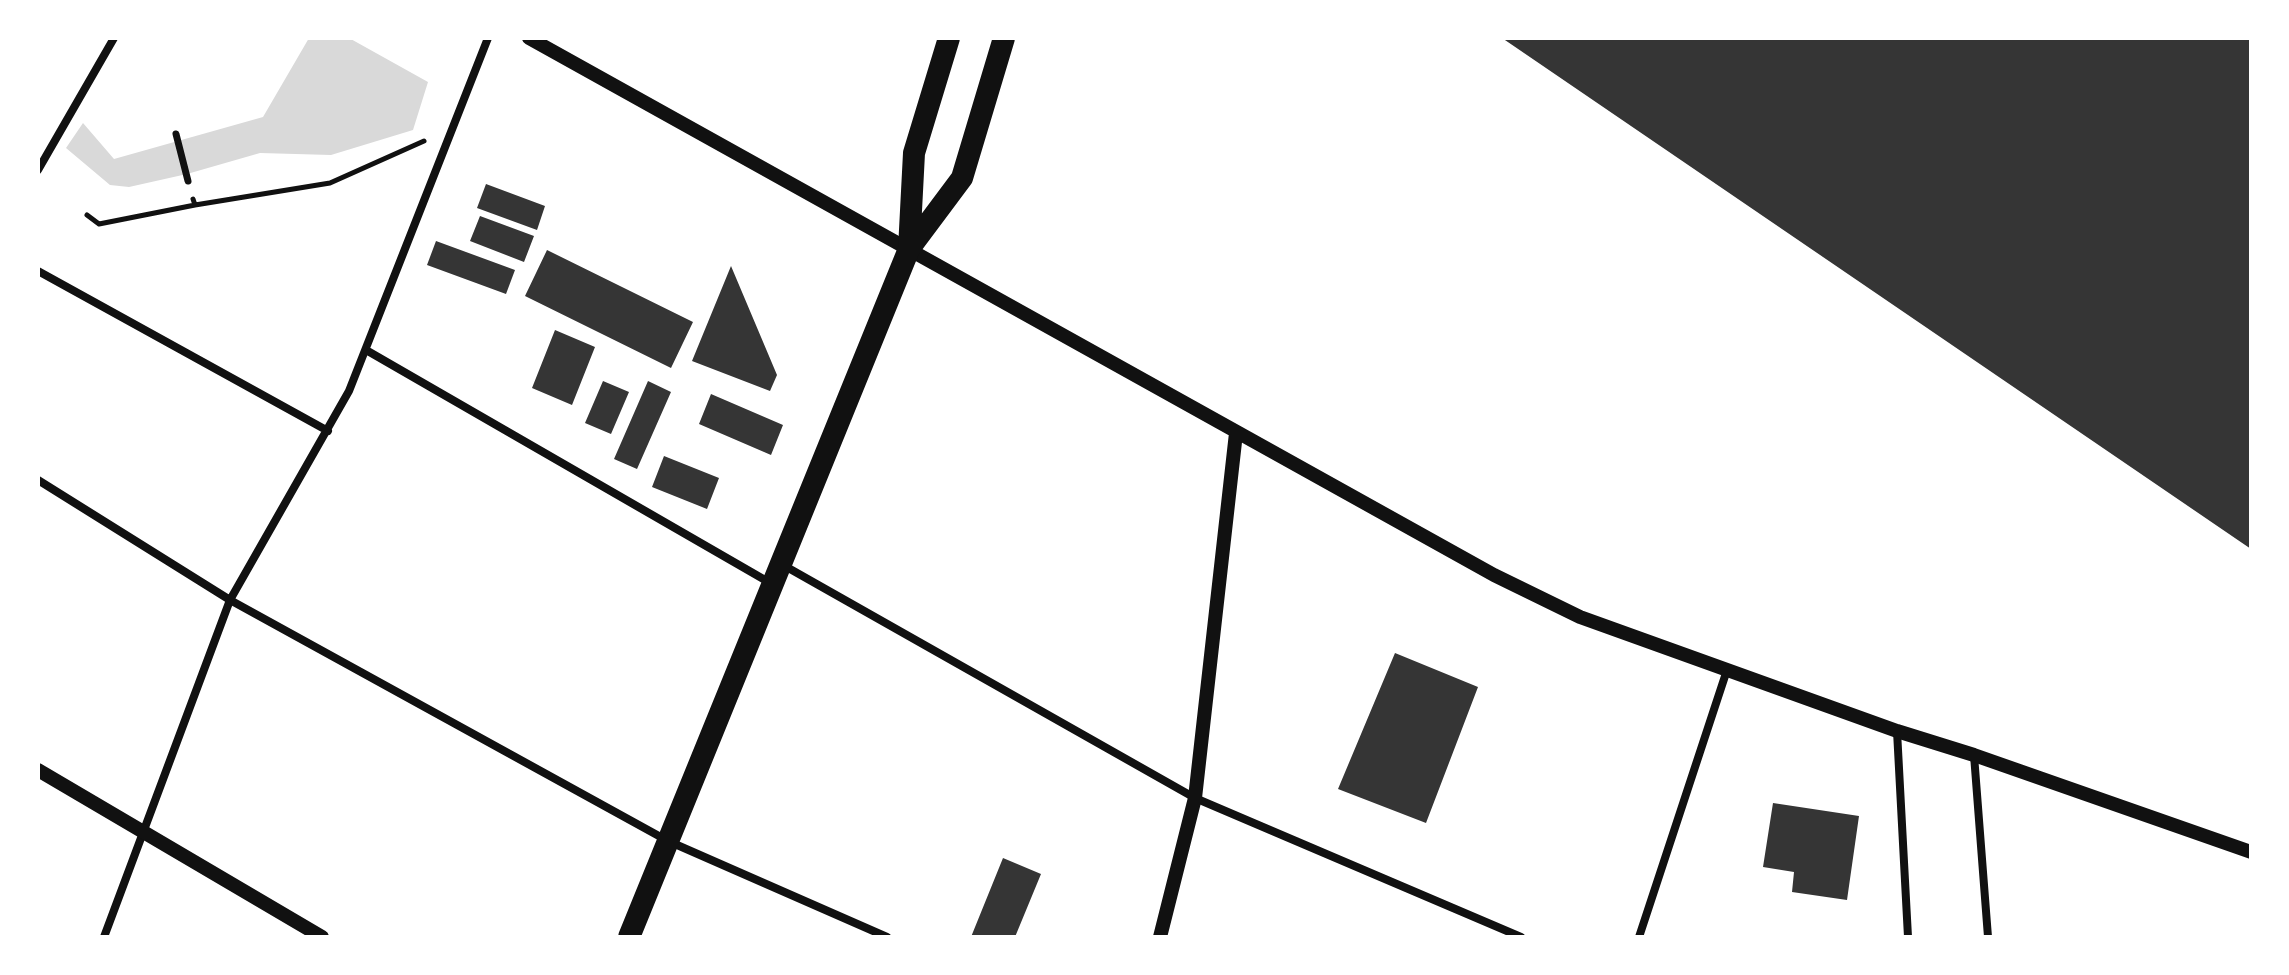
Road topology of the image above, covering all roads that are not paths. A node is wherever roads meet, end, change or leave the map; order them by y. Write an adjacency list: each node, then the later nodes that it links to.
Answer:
1 (114, 38): 7 (street)
2 (488, 38): 11 (street)
3 (529, 38): 9 (street)
4 (949, 38): 9 (highway)
5 (1004, 38): 9 (highway)
6 (176, 134): 8 (street)
7 (38, 170)
8 (188, 181)
9 (909, 249): 13 (street); 15 (highway)
10 (38, 271): 12 (street)
11 (366, 350): 12 (street); 15 (street)
12 (328, 431): 16 (street)
13 (1236, 433): 17 (street); 21 (street)
14 (38, 480): 16 (street)
15 (777, 574): 21 (street); 23 (highway)
16 (230, 600): 22 (street); 23 (street)
17 (1727, 670): 18 (street); 31 (street)
18 (1897, 731): 19 (street); 32 (street)
19 (1974, 755): 24 (street); 33 (street)
20 (38, 770): 22 (street)
21 (1195, 798): 29 (street); 30 (street)
22 (143, 834): 25 (street); 26 (street)
23 (668, 841): 27 (highway); 28 (street)
24 (2251, 852)
25 (104, 937)
26 (322, 937)
27 (629, 937)
28 (887, 937)
29 (1160, 937)
30 (1521, 937)
31 (1639, 937)
32 (1908, 937)
33 (1988, 937)

